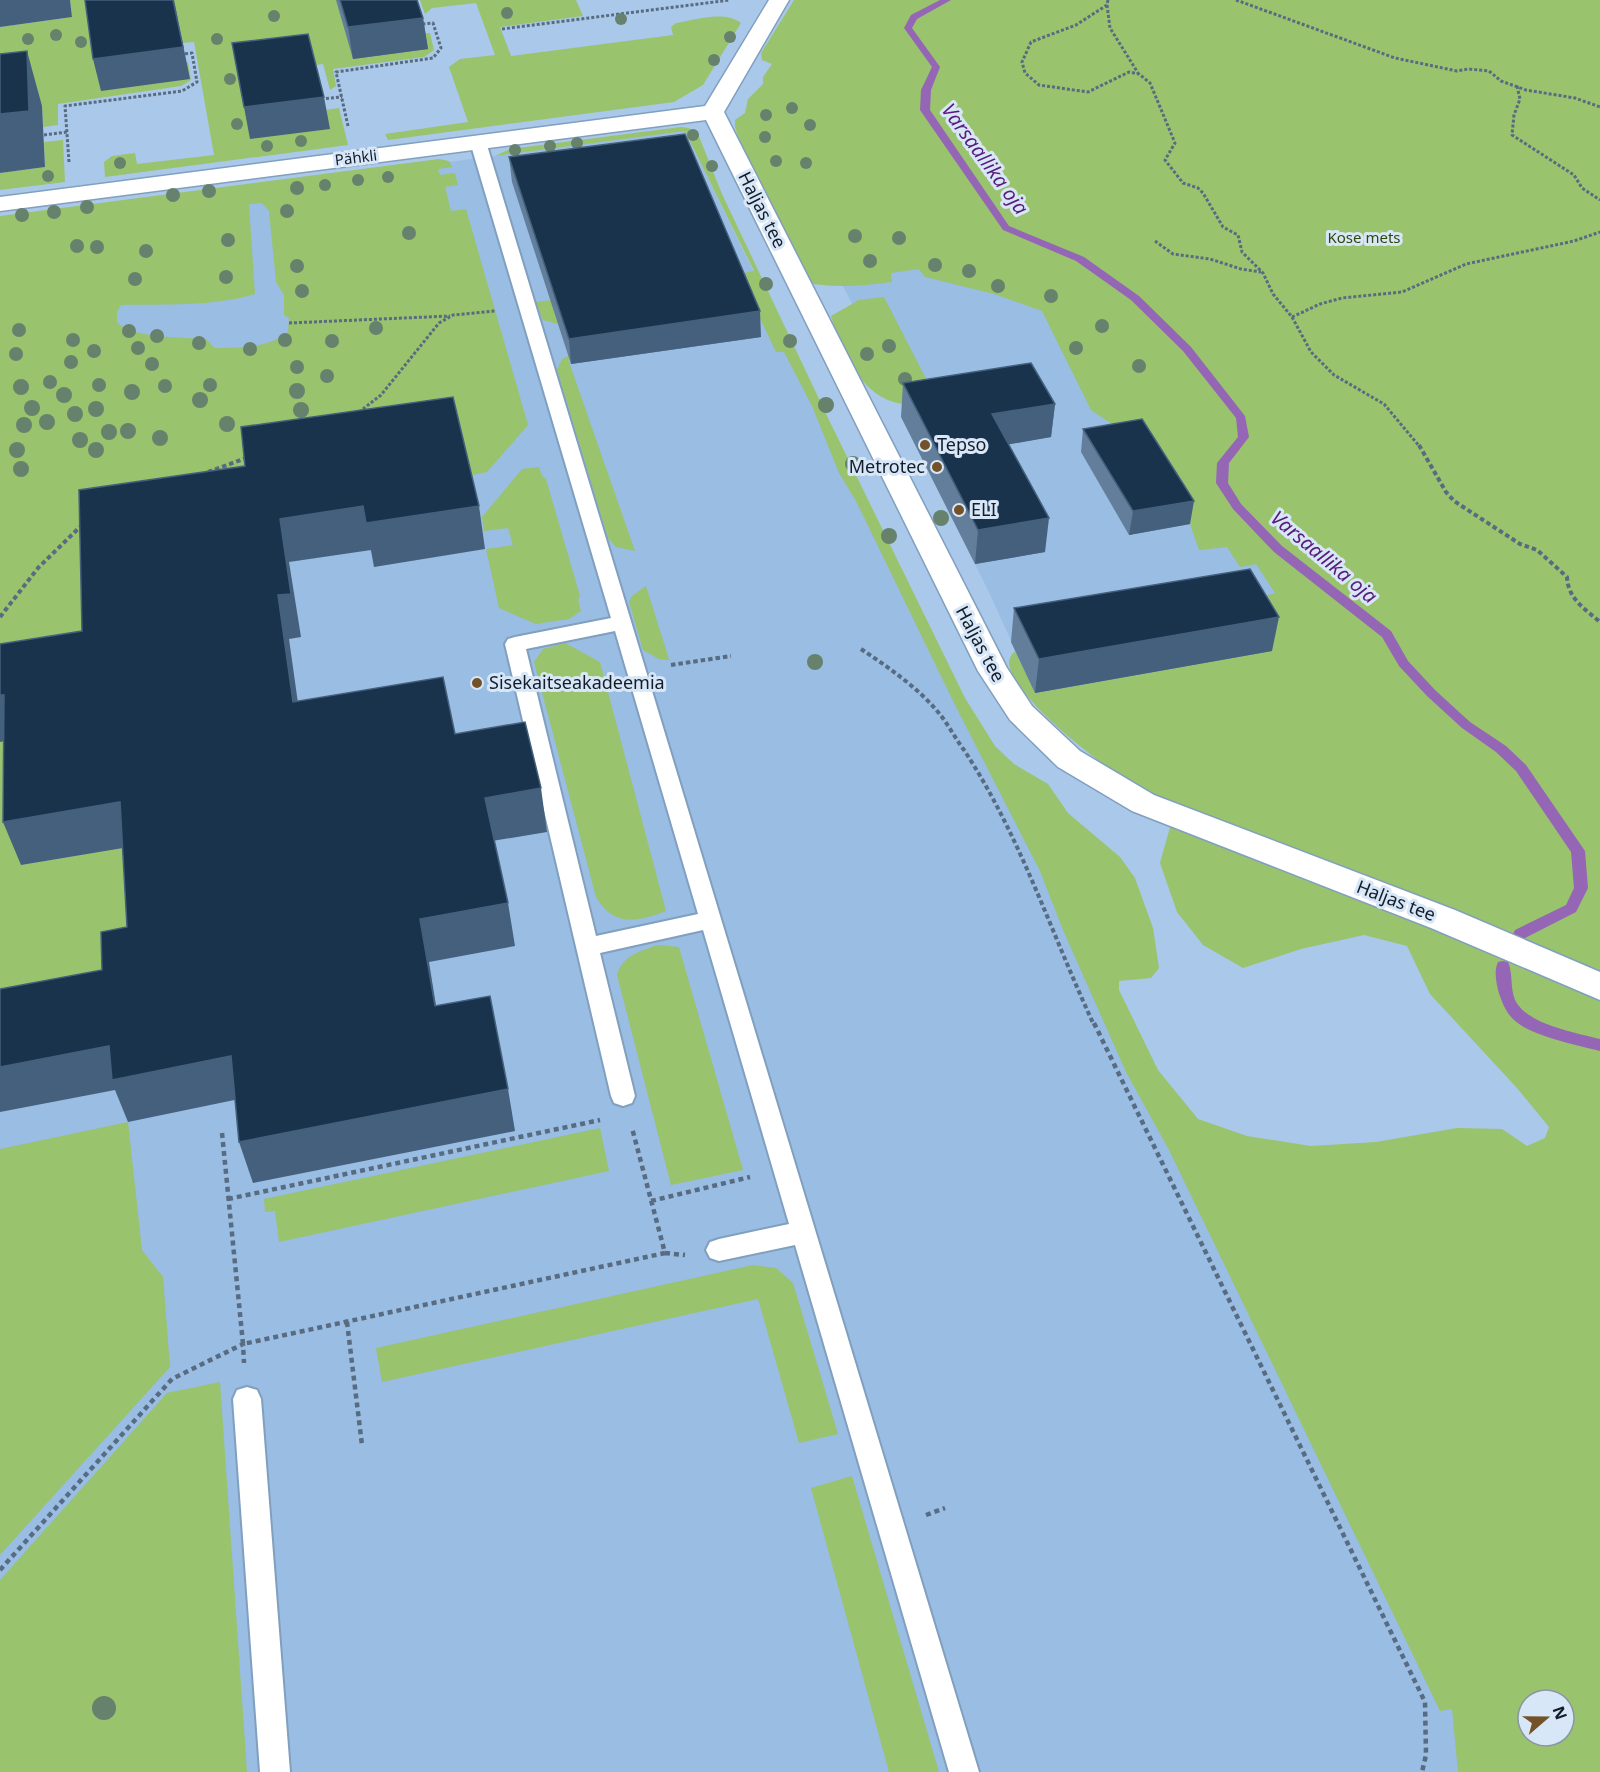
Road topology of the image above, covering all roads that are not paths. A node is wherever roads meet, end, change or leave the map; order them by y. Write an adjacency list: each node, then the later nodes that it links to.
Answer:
1 (779, 0): 2 (street)
2 (713, 112): 3 (street, Pähkli); 8 (street, Haljas tee)
3 (478, 142): 4 (street, Pähkli); 5 (lane)
4 (0, 204)
5 (621, 622): 6 (lane); 7 (lane)
6 (711, 920): 7 (lane); 10 (lane)
7 (587, 947): 9 (lane)
8 (1600, 987)
9 (626, 1105)
10 (804, 1232): 11 (lane); 14 (lane)
11 (719, 1250)
12 (247, 1399): 13 (lane)
13 (275, 1772)
14 (964, 1772)

